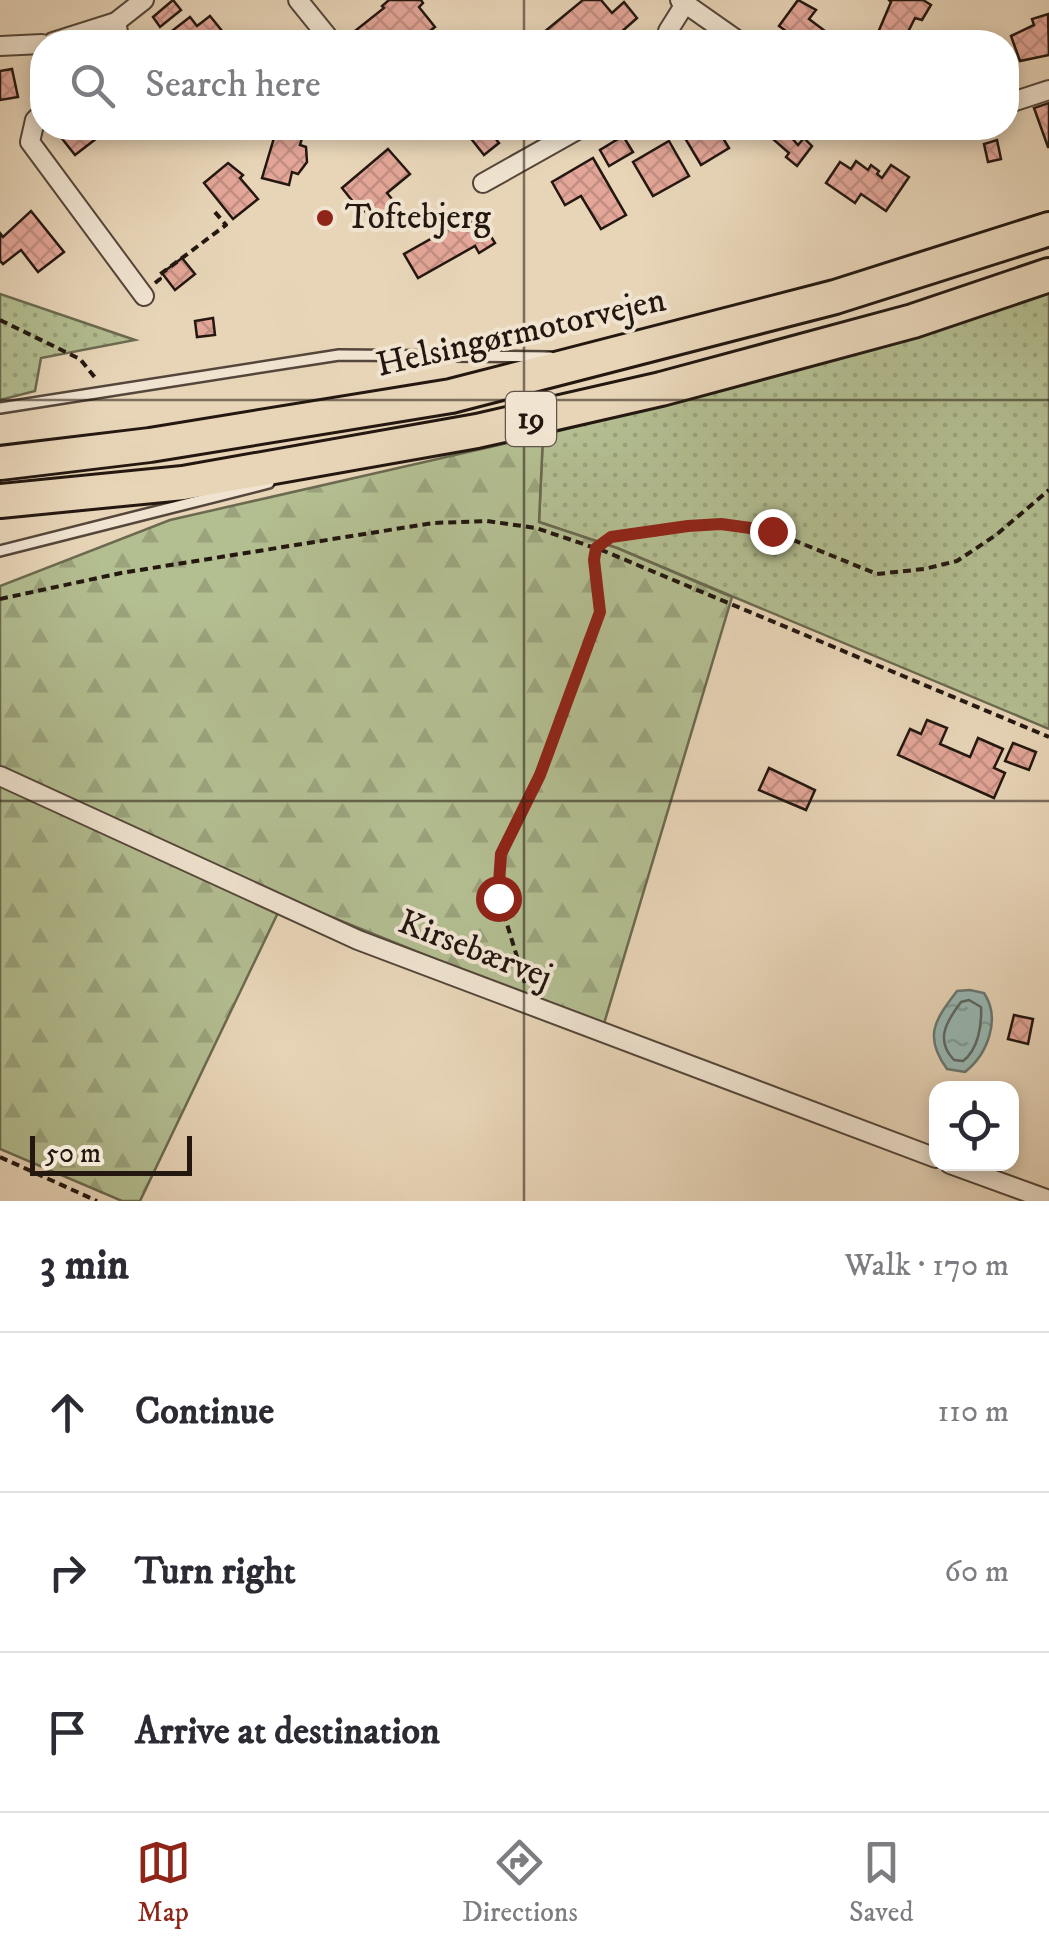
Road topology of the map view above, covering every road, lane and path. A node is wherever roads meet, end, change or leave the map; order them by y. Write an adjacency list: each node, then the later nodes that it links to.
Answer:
1 (144, 0): 4 (street)
2 (298, 0): 7 (street)
3 (683, 2): 8 (street); 9 (street)
4 (116, 22): 5 (street); 6 (street)
5 (91, 30)
6 (118, 30)
7 (322, 30)
8 (668, 30)
9 (723, 30)
10 (30, 45): 11 (street)
11 (0, 46)
12 (1049, 90): 13 (street)
13 (1019, 100)
14 (30, 140): 20 (street)
15 (559, 140): 16 (street)
16 (483, 184)
17 (214, 211): 20 (path)
18 (1049, 229): 22 (highway, Helsingørmotorvejen / 19)
19 (1049, 275): 25 (highway, 19)
20 (143, 295)
21 (0, 320): 23 (path)
22 (582, 362): 23 (lane); 26 (highway, Helsingørmotorvejen / 19)
23 (106, 392): 24 (lane)
24 (0, 408)
25 (476, 431): 27 (lane); 30 (highway, 19)
26 (0, 463)
27 (305, 474)
28 (286, 479): 32 (lane)
29 (1049, 490): 31 (path)
30 (0, 501)
31 (596, 548): 33 (path); 34 (path); 36 (path)
32 (0, 551)
33 (0, 599)
34 (1049, 737)
35 (0, 776): 36 (street, Kirsebærvej)
36 (532, 1007): 37 (street, Kirsebærvej)
37 (929, 1155)
38 (0, 1157): 41 (path)
39 (969, 1171): 40 (street)
40 (1049, 1200)
41 (97, 1201)

